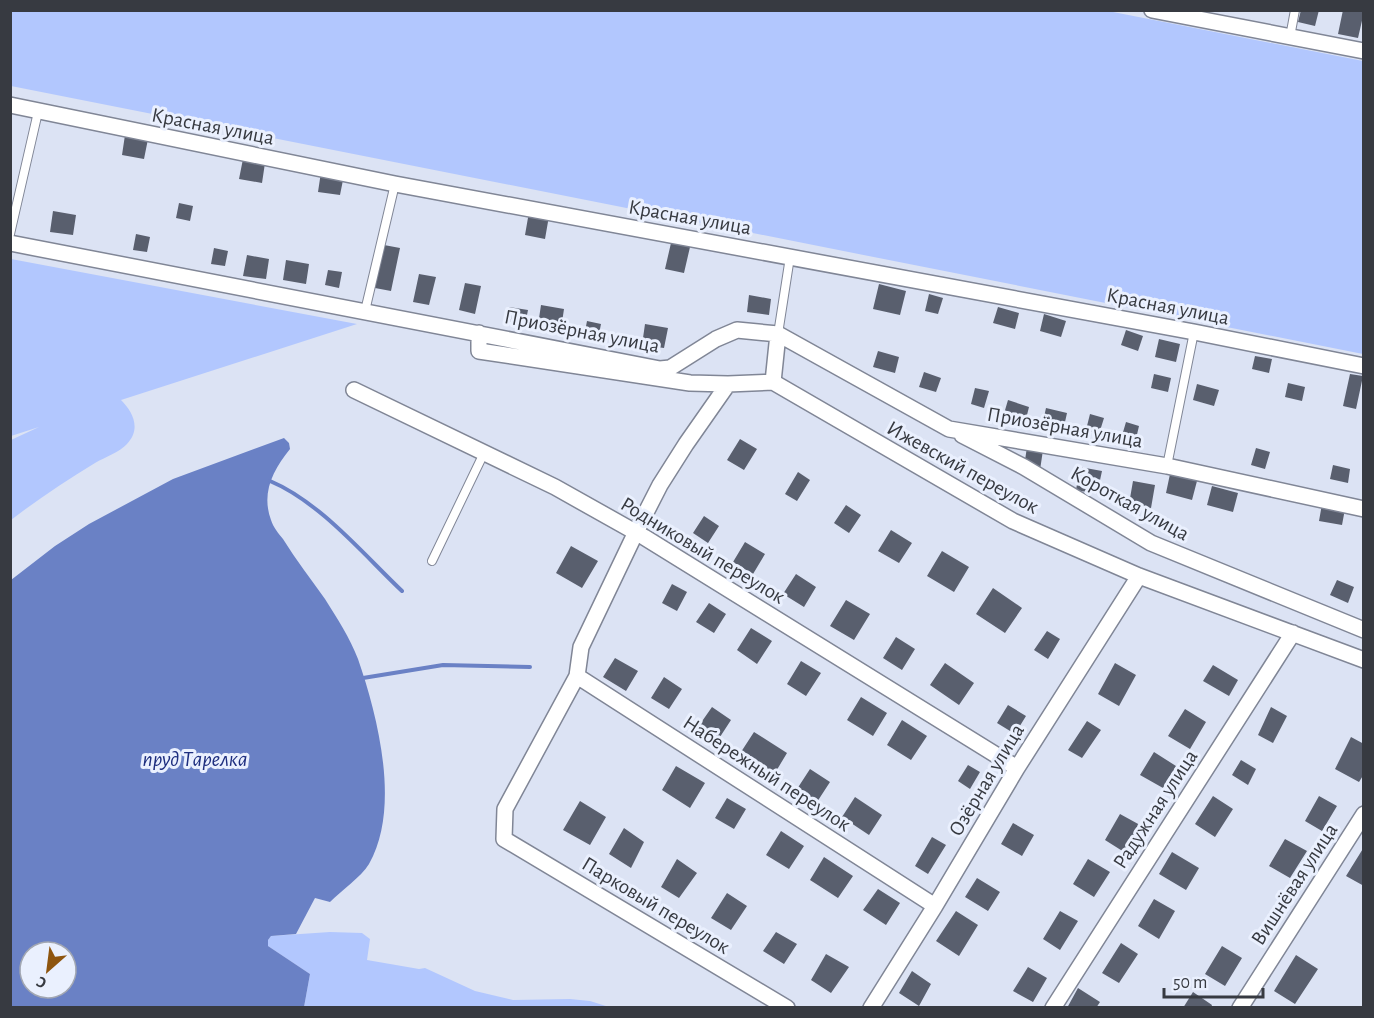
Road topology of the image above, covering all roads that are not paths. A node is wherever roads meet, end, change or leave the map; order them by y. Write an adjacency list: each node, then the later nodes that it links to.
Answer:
1 (1152, 10): 3 (street)
2 (1295, 10): 3 (lane)
3 (1290, 37): 4 (street)
4 (1364, 51)
5 (10, 105): 6 (street, Красная улица)
6 (38, 112): 7 (street, Красная улица); 8 (lane)
7 (395, 184): 10 (street, Красная улица); 11 (lane)
8 (10, 234)
9 (10, 243): 11 (street, Приозёрная улица)
10 (790, 257): 12 (street, Красная улица); 14 (lane)
11 (364, 311): 13 (street, Приозёрная улица)
12 (1194, 332): 15 (street, Красная улица); 21 (lane)
13 (479, 333): 14 (street, Приозёрная улица); 17 (street)
14 (778, 334): 16 (street); 19 (street, Приозёрная улица)
15 (1364, 366)
16 (773, 382): 17 (street); 25 (street, Ижевский переулок)
17 (728, 384): 23 (street)
18 (354, 390): 20 (street, Родниковый переулок)
19 (949, 429): 21 (street, Приозёрная улица); 26 (street, Короткая улица)
20 (484, 453): 23 (street, Родниковый переулок); 24 (lane)
21 (1167, 466): 22 (street, Приозёрная улица)
22 (1364, 509)
23 (636, 532): 29 (street); 30 (street, Родниковый переулок)
24 (432, 561)
25 (1139, 576): 27 (street, Ижевский переулок); 30 (street, Озёрная улица)
26 (1364, 630)
27 (1293, 633): 28 (street, Ижевский переулок); 35 (street, Радужная улица)
28 (1364, 660)
29 (577, 676): 32 (street, Набережный переулок); 33 (street, Парковый переулок)
30 (1017, 768): 32 (street, Озёрная улица)
31 (1364, 814): 36 (street, Вишнёвая улица)
32 (935, 906): 34 (street, Озёрная улица)
33 (787, 1008)
34 (872, 1008)
35 (1053, 1008)
36 (1240, 1008)

